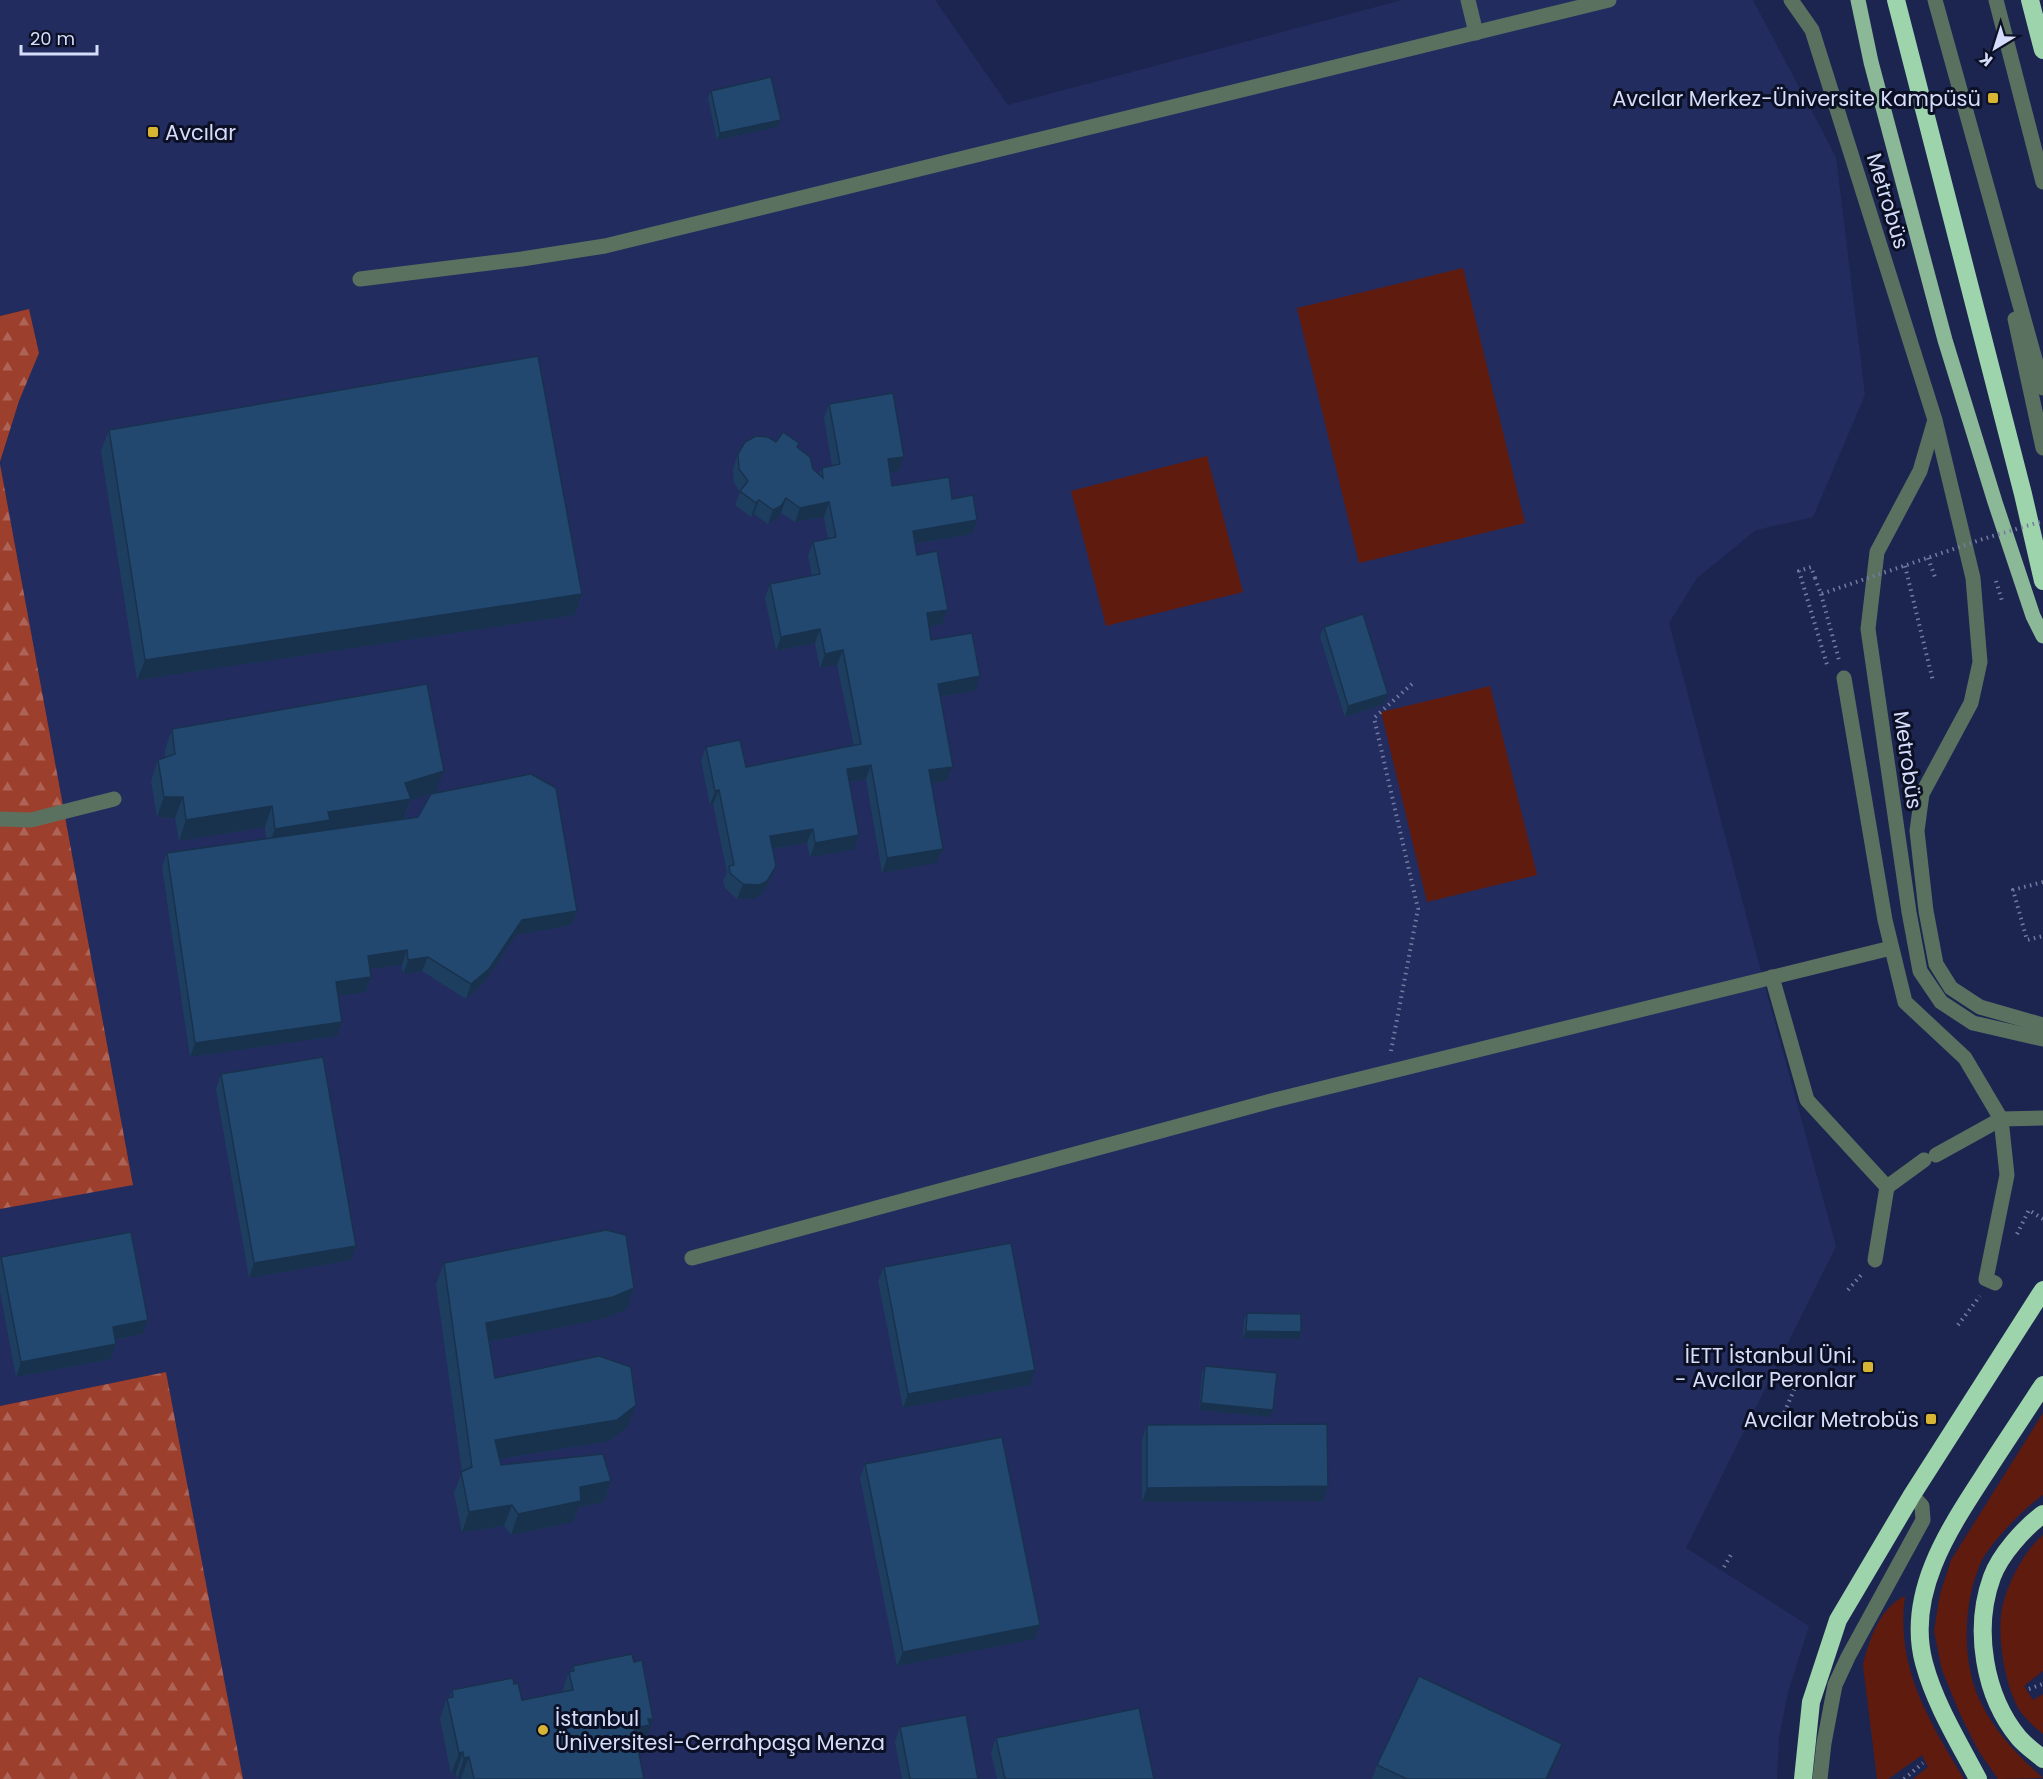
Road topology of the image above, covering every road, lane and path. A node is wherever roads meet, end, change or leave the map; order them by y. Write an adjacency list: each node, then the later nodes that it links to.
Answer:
1 (1468, 0): 9 (street)
2 (1609, 0): 9 (street)
3 (1791, 0): 15 (street, Metrobüs)
4 (1858, 0): 23 (main road)
5 (1896, 0): 21 (highway)
6 (1935, 0): 12 (street)
7 (1996, 0): 11 (street)
8 (2030, 0): 10 (highway)
9 (1476, 33): 13 (street)
10 (2043, 50)
11 (2043, 182)
12 (1987, 191): 14 (street); 16 (street)
13 (360, 279)
14 (2043, 388)
15 (1935, 420): 33 (street, Metrobüs); 34 (street, Metrobüs)
16 (2043, 448)
17 (2043, 521): 18 (path, bridge)
18 (1928, 558): 19 (path, bridge); 20 (path)
19 (1905, 566): 22 (path, bridge); 25 (path)
20 (1936, 580)
21 (2043, 581)
22 (1821, 594): 24 (path); 24 (path, bridge)
23 (2043, 636)
24 (1844, 678): 31 (street)
25 (1933, 681)
26 (1413, 683): 35 (path)
27 (114, 799): 28 (street)
28 (0, 819)
29 (2043, 882): 30 (path)
30 (2043, 936)
31 (1891, 948): 32 (street); 37 (street)
32 (1772, 976): 35 (street); 38 (street)
33 (2043, 1025)
34 (2043, 1039)
35 (1387, 1072): 41 (street)
36 (2043, 1118): 37 (street)
37 (2001, 1119): 38 (street); 43 (street)
38 (1887, 1187): 42 (street)
39 (2029, 1210): 40 (path)
40 (2043, 1219)
41 (692, 1258)
42 (1875, 1260)
43 (1995, 1283): 45 (path)
44 (2043, 1290): 49 (highway)
45 (1958, 1324)
46 (1799, 1378): 48 (path)
47 (2043, 1384): 60 (highway)
48 (1782, 1418)
49 (1912, 1495): 57 (highway); 58 (street)
50 (2043, 1514): 55 (highway)
51 (1732, 1553): 52 (path)
52 (1724, 1567)
53 (2043, 1684): 54 (path)
54 (2029, 1689)
55 (2043, 1759)
56 (1923, 1763): 59 (path)
57 (1803, 1779)
58 (1820, 1779)
59 (1904, 1779)
60 (1978, 1779)

